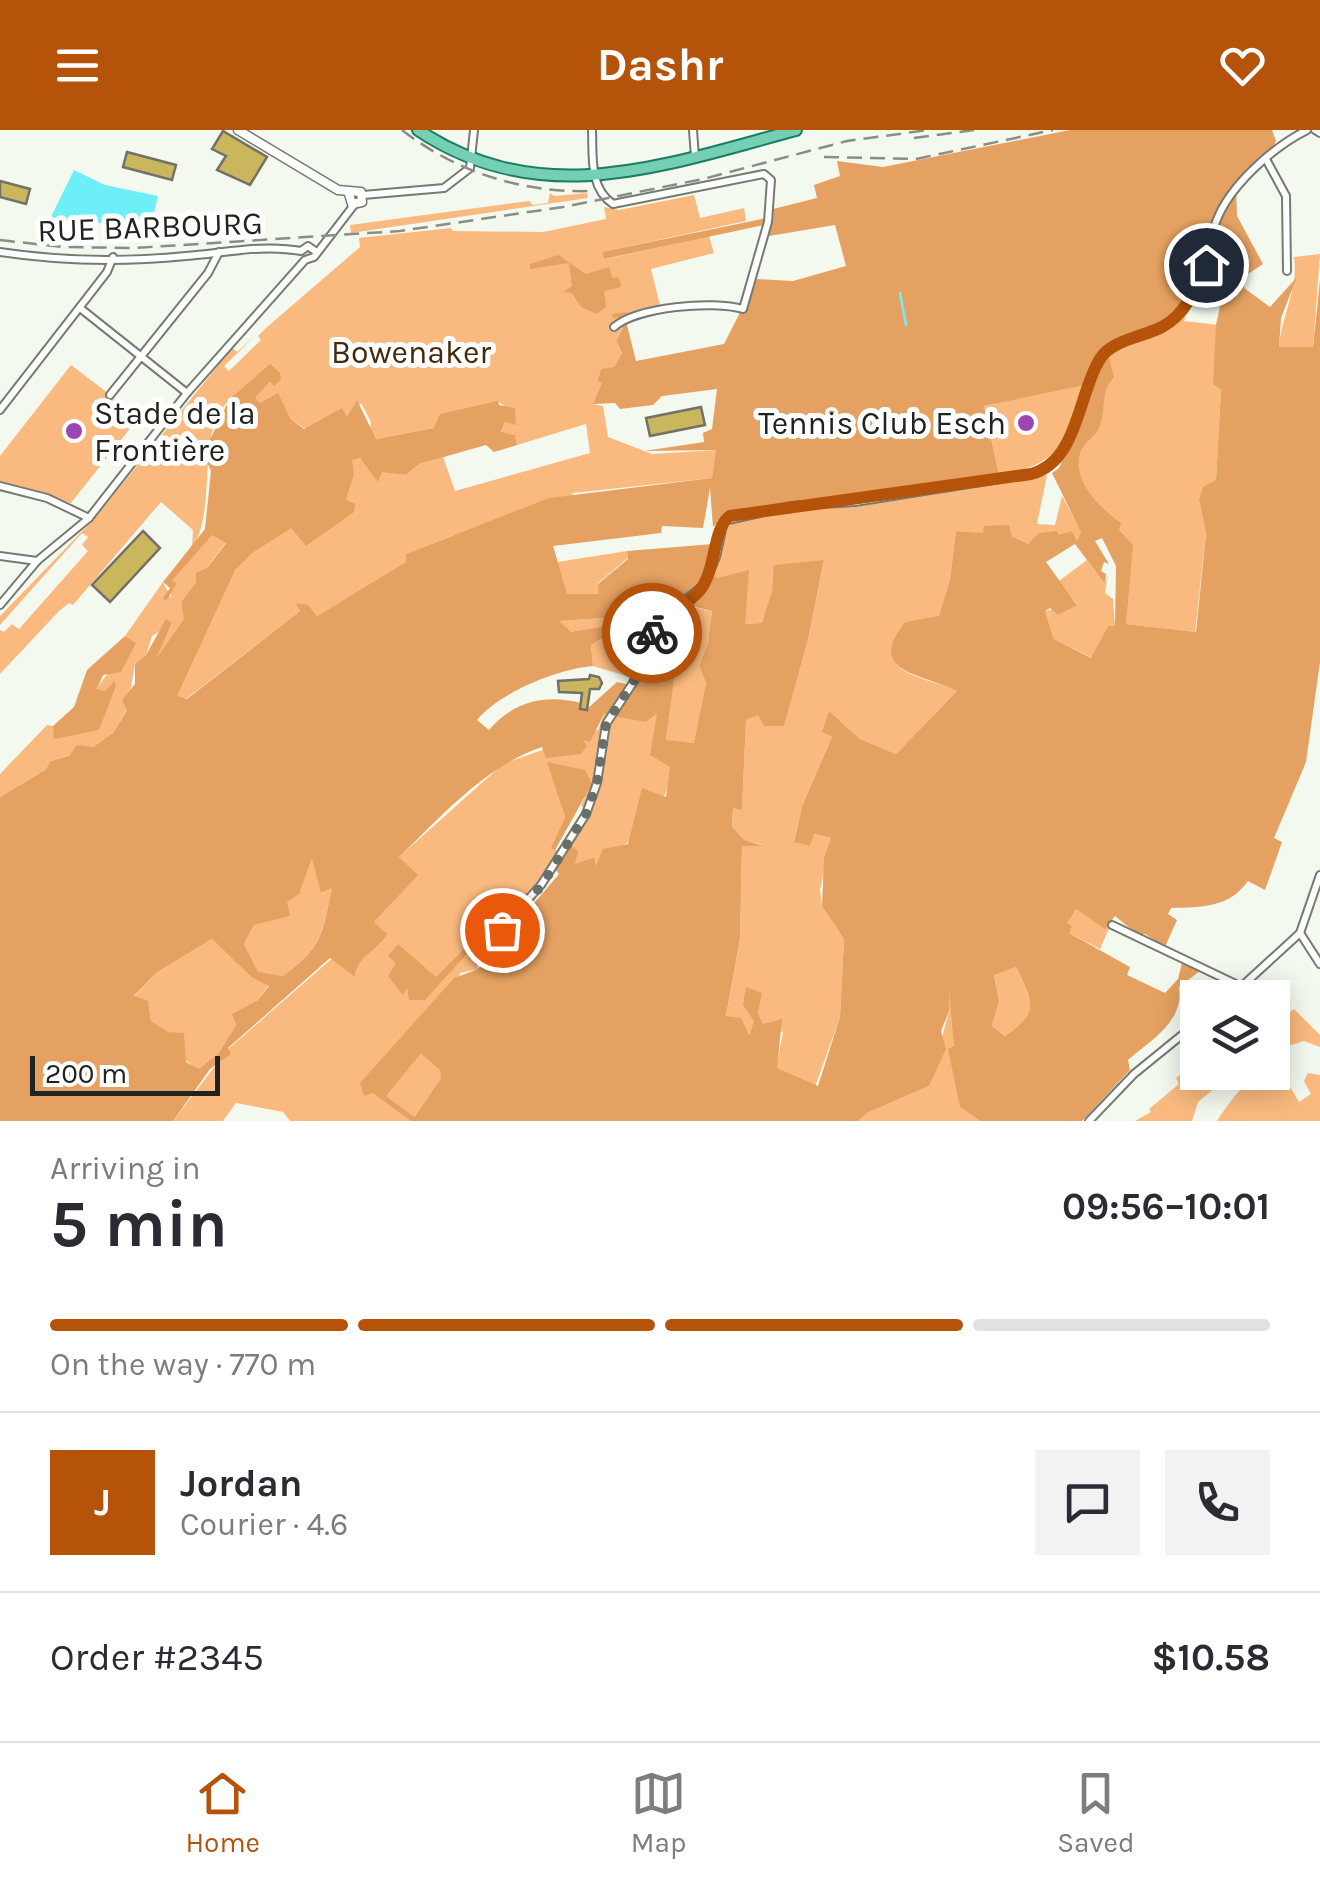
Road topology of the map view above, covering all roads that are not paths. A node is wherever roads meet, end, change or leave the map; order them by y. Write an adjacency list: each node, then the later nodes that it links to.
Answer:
1 (238, 130): 12 (street)
2 (418, 130): 9 (main road)
3 (474, 130): 9 (street)
4 (592, 130): 11 (street)
5 (694, 130): 8 (street)
6 (796, 130): 8 (main road)
7 (1307, 130): 10 (street)
8 (695, 157): 11 (main road)
9 (472, 161): 11 (main road); 13 (street)
10 (1267, 161): 19 (street); 34 (street)
11 (593, 174): 21 (street)
12 (349, 194): 13 (street); 14 (street)
13 (363, 195): 14 (street)
14 (354, 205): 17 (street)
15 (0, 252): 18 (street, RUE BARBOURG)
16 (219, 252): 17 (street, RUE BARBOURG); 18 (street, RUE BARBOURG); 22 (street)
17 (303, 256): 23 (street)
18 (113, 257): 20 (street)
19 (1287, 270)
20 (80, 308): 22 (street); 25 (street)
21 (614, 327)
22 (141, 356): 23 (street); 24 (street)
23 (187, 393): 27 (street)
24 (110, 395)
25 (0, 410)
26 (0, 486): 27 (street)
27 (89, 518): 29 (street)
28 (0, 556): 29 (street)
29 (37, 562): 30 (street)
30 (0, 605)
31 (1320, 875): 33 (street)
32 (1112, 925): 36 (street)
33 (1300, 933): 35 (street); 37 (street)
34 (491, 940)
35 (1320, 964)
36 (1227, 980)
37 (1250, 980)
38 (1180, 1037): 39 (street)
39 (1089, 1121)

